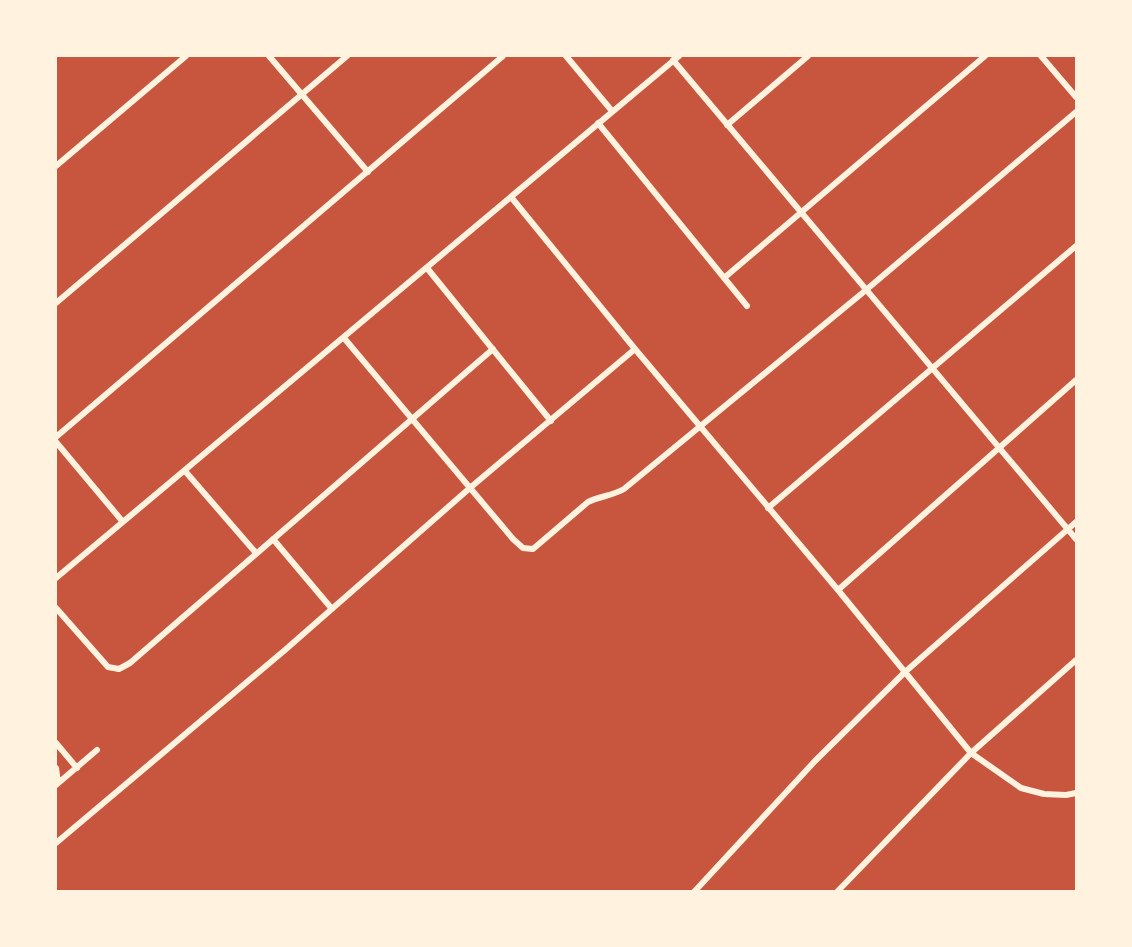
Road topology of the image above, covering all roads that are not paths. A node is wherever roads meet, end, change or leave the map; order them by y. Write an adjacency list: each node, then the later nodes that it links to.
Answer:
1 (186, 56): 16 (street)
2 (269, 56): 10 (street)
3 (346, 56): 10 (street)
4 (503, 56): 17 (street)
5 (566, 56): 12 (street)
6 (808, 56): 15 (street)
7 (985, 56): 19 (street)
8 (1041, 56): 11 (street)
9 (676, 58): 12 (street); 15 (street)
10 (302, 94): 17 (street); 24 (street)
11 (1077, 97)
12 (612, 111): 14 (street)
13 (1077, 112): 23 (street)
14 (598, 123): 18 (street); 22 (street)
15 (727, 125): 19 (street)
16 (56, 165)
17 (368, 172): 34 (street)
18 (511, 197): 21 (street); 28 (street)
19 (801, 212): 22 (street); 23 (street)
20 (1077, 246): 29 (street)
21 (427, 268): 26 (street); 27 (street)
22 (724, 278): 25 (street)
23 (866, 290): 29 (street); 33 (street)
24 (56, 303)
25 (747, 306)
26 (344, 338): 31 (street); 37 (street)
27 (493, 349): 31 (street); 32 (street)
28 (635, 350): 32 (street); 33 (street)
29 (932, 368): 36 (street); 39 (street)
30 (1077, 380): 36 (street)
31 (412, 418): 38 (street); 43 (street)
32 (551, 421): 38 (street)
33 (700, 427): 38 (street); 39 (street)
34 (56, 437)
35 (56, 442): 40 (street)
36 (999, 447): 42 (street); 47 (street)
37 (185, 471): 40 (street); 45 (street)
38 (471, 487): 49 (street)
39 (768, 508): 47 (street)
40 (123, 522): 46 (street)
41 (1077, 522): 42 (street)
42 (1068, 529): 44 (street); 51 (street)
43 (273, 539): 45 (street); 49 (street)
44 (1077, 539)
45 (256, 553): 48 (street)
46 (56, 578)
47 (838, 590): 51 (street)
48 (56, 608)
49 (332, 609): 59 (street)
50 (1077, 660): 54 (street)
51 (905, 672): 54 (street); 60 (street)
52 (56, 743): 56 (street)
53 (97, 750): 56 (street)
54 (971, 753): 58 (street); 61 (street)
55 (56, 768): 57 (street)
56 (76, 768): 57 (street)
57 (57, 784)
58 (1077, 793)
59 (56, 843)
60 (694, 891)
61 (837, 891)

